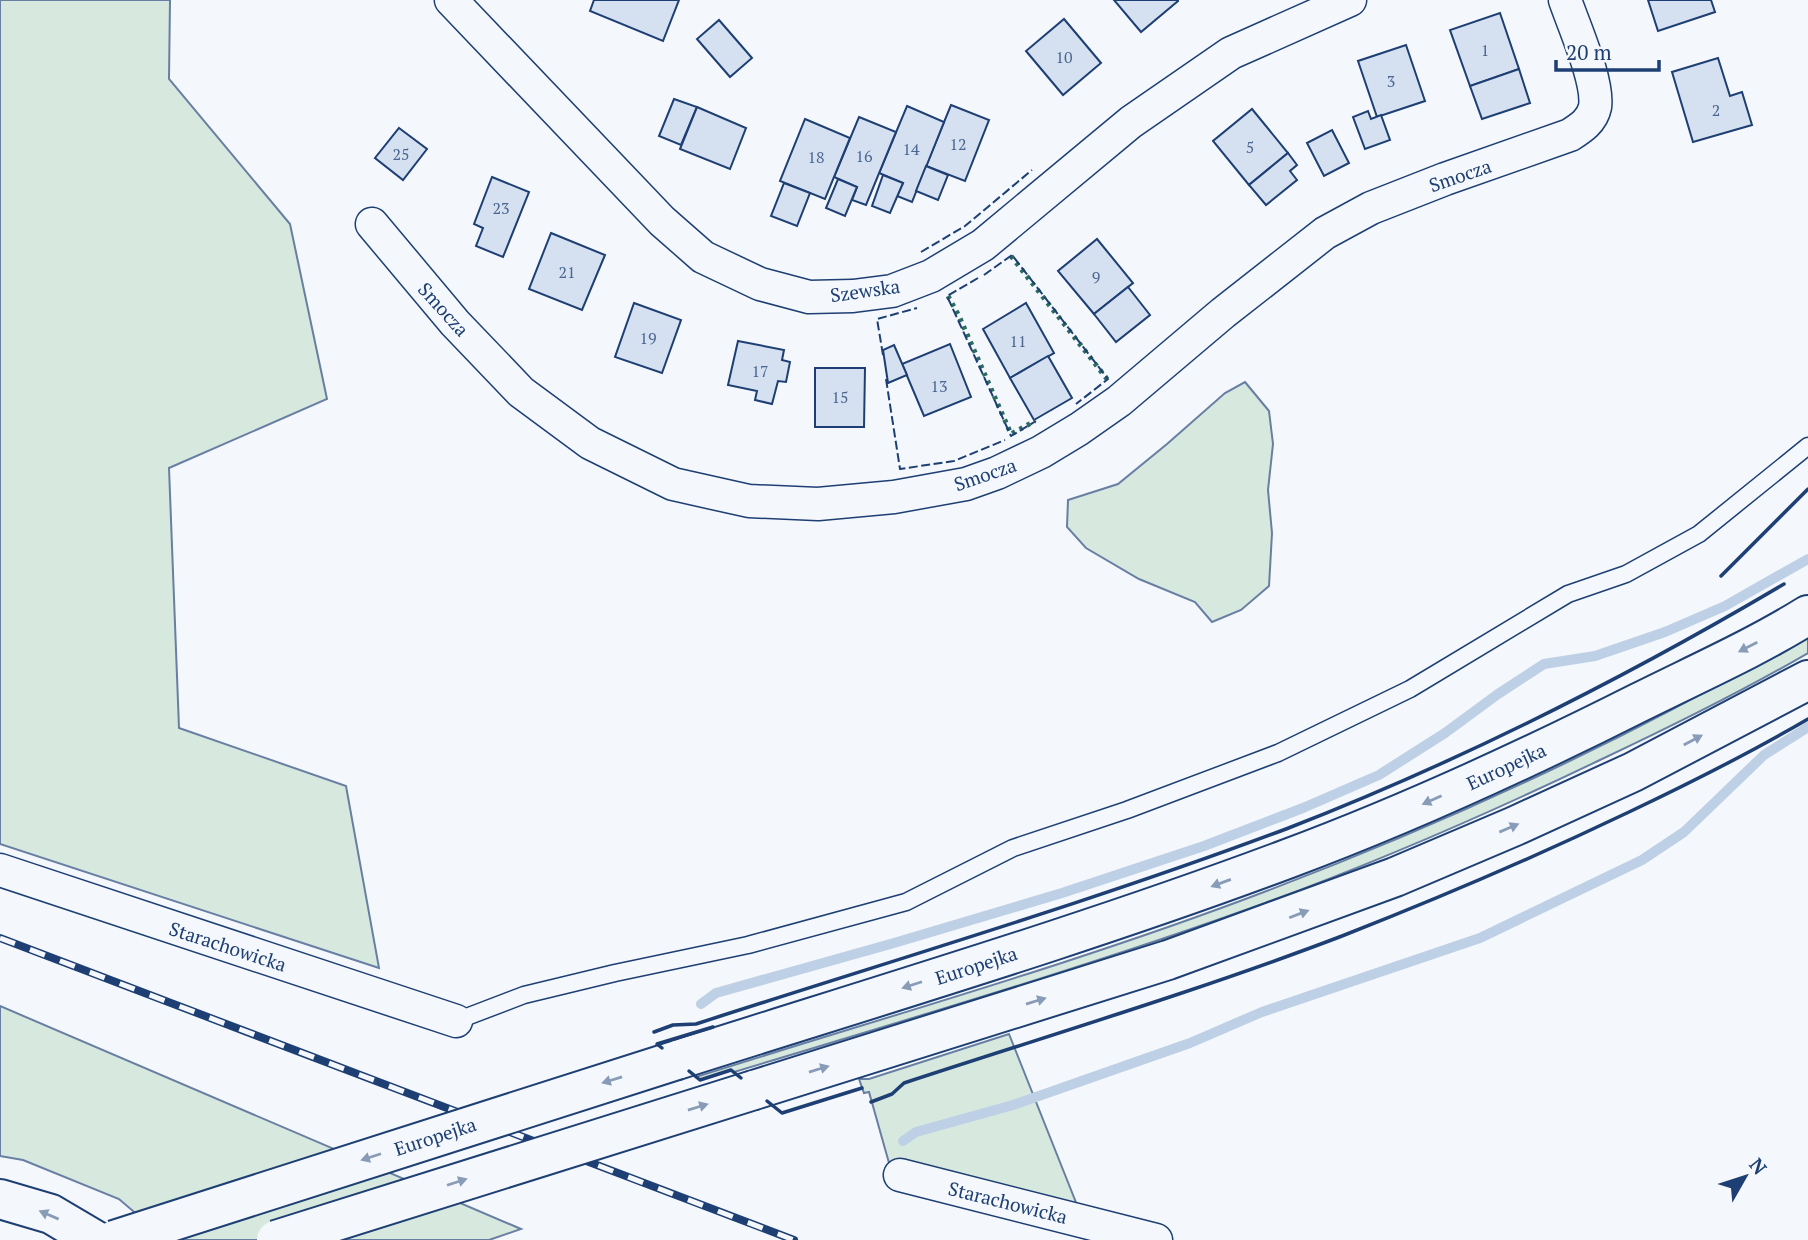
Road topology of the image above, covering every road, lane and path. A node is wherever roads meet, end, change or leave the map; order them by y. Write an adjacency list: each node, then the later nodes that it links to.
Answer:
1 (451, 0): 2 (street, Szewska)
2 (1350, 0)
3 (1565, 0): 4 (street, Smocza)
4 (372, 224)
5 (1808, 446): 9 (lane)
6 (1808, 615): 13 (main road, Europejka, one-way to 13, bridge)
7 (1808, 680): 14 (main road, one-way to 7, bridge)
8 (0, 870): 9 (street, Starachowicka)
9 (456, 1021)
10 (900, 1175): 15 (street, Starachowicka)
11 (0, 1199): 12 (main road, one-way to 11)
12 (95, 1240)
13 (114, 1240)
14 (276, 1240)
15 (1156, 1240)

